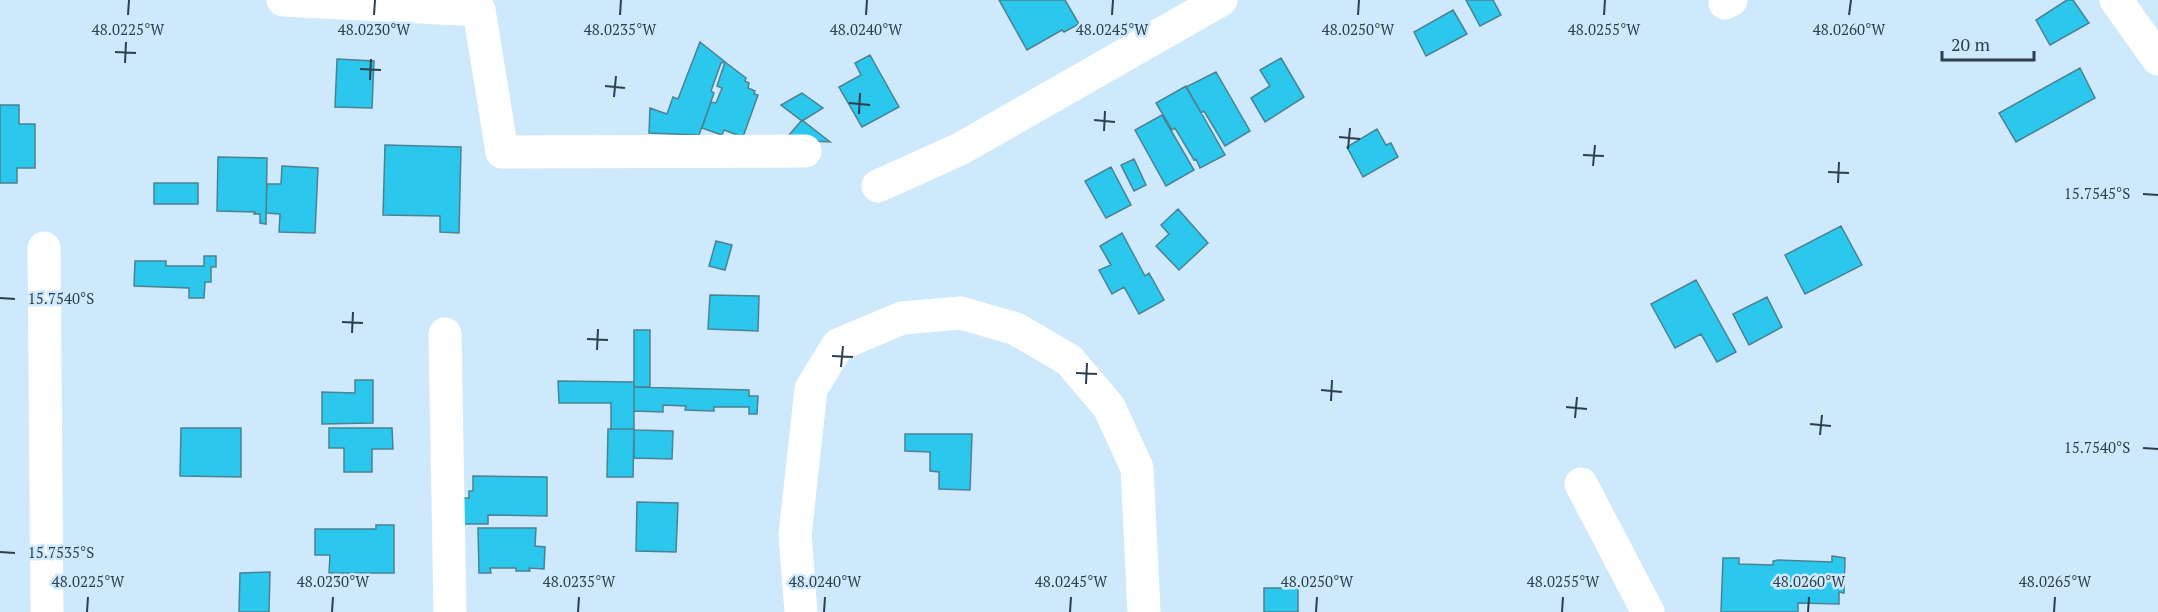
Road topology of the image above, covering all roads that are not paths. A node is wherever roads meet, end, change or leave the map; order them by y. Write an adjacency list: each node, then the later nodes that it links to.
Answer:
1 (283, 0): 5 (street)
2 (1221, 0): 6 (street)
3 (2116, 0): 4 (street)
4 (2158, 59)
5 (805, 151)
6 (878, 186)
7 (44, 248): 10 (street)
8 (445, 334): 11 (street)
9 (1581, 484): 14 (street)
10 (47, 612)
11 (450, 612)
12 (801, 612): 13 (street)
13 (1144, 612)
14 (1648, 612)

